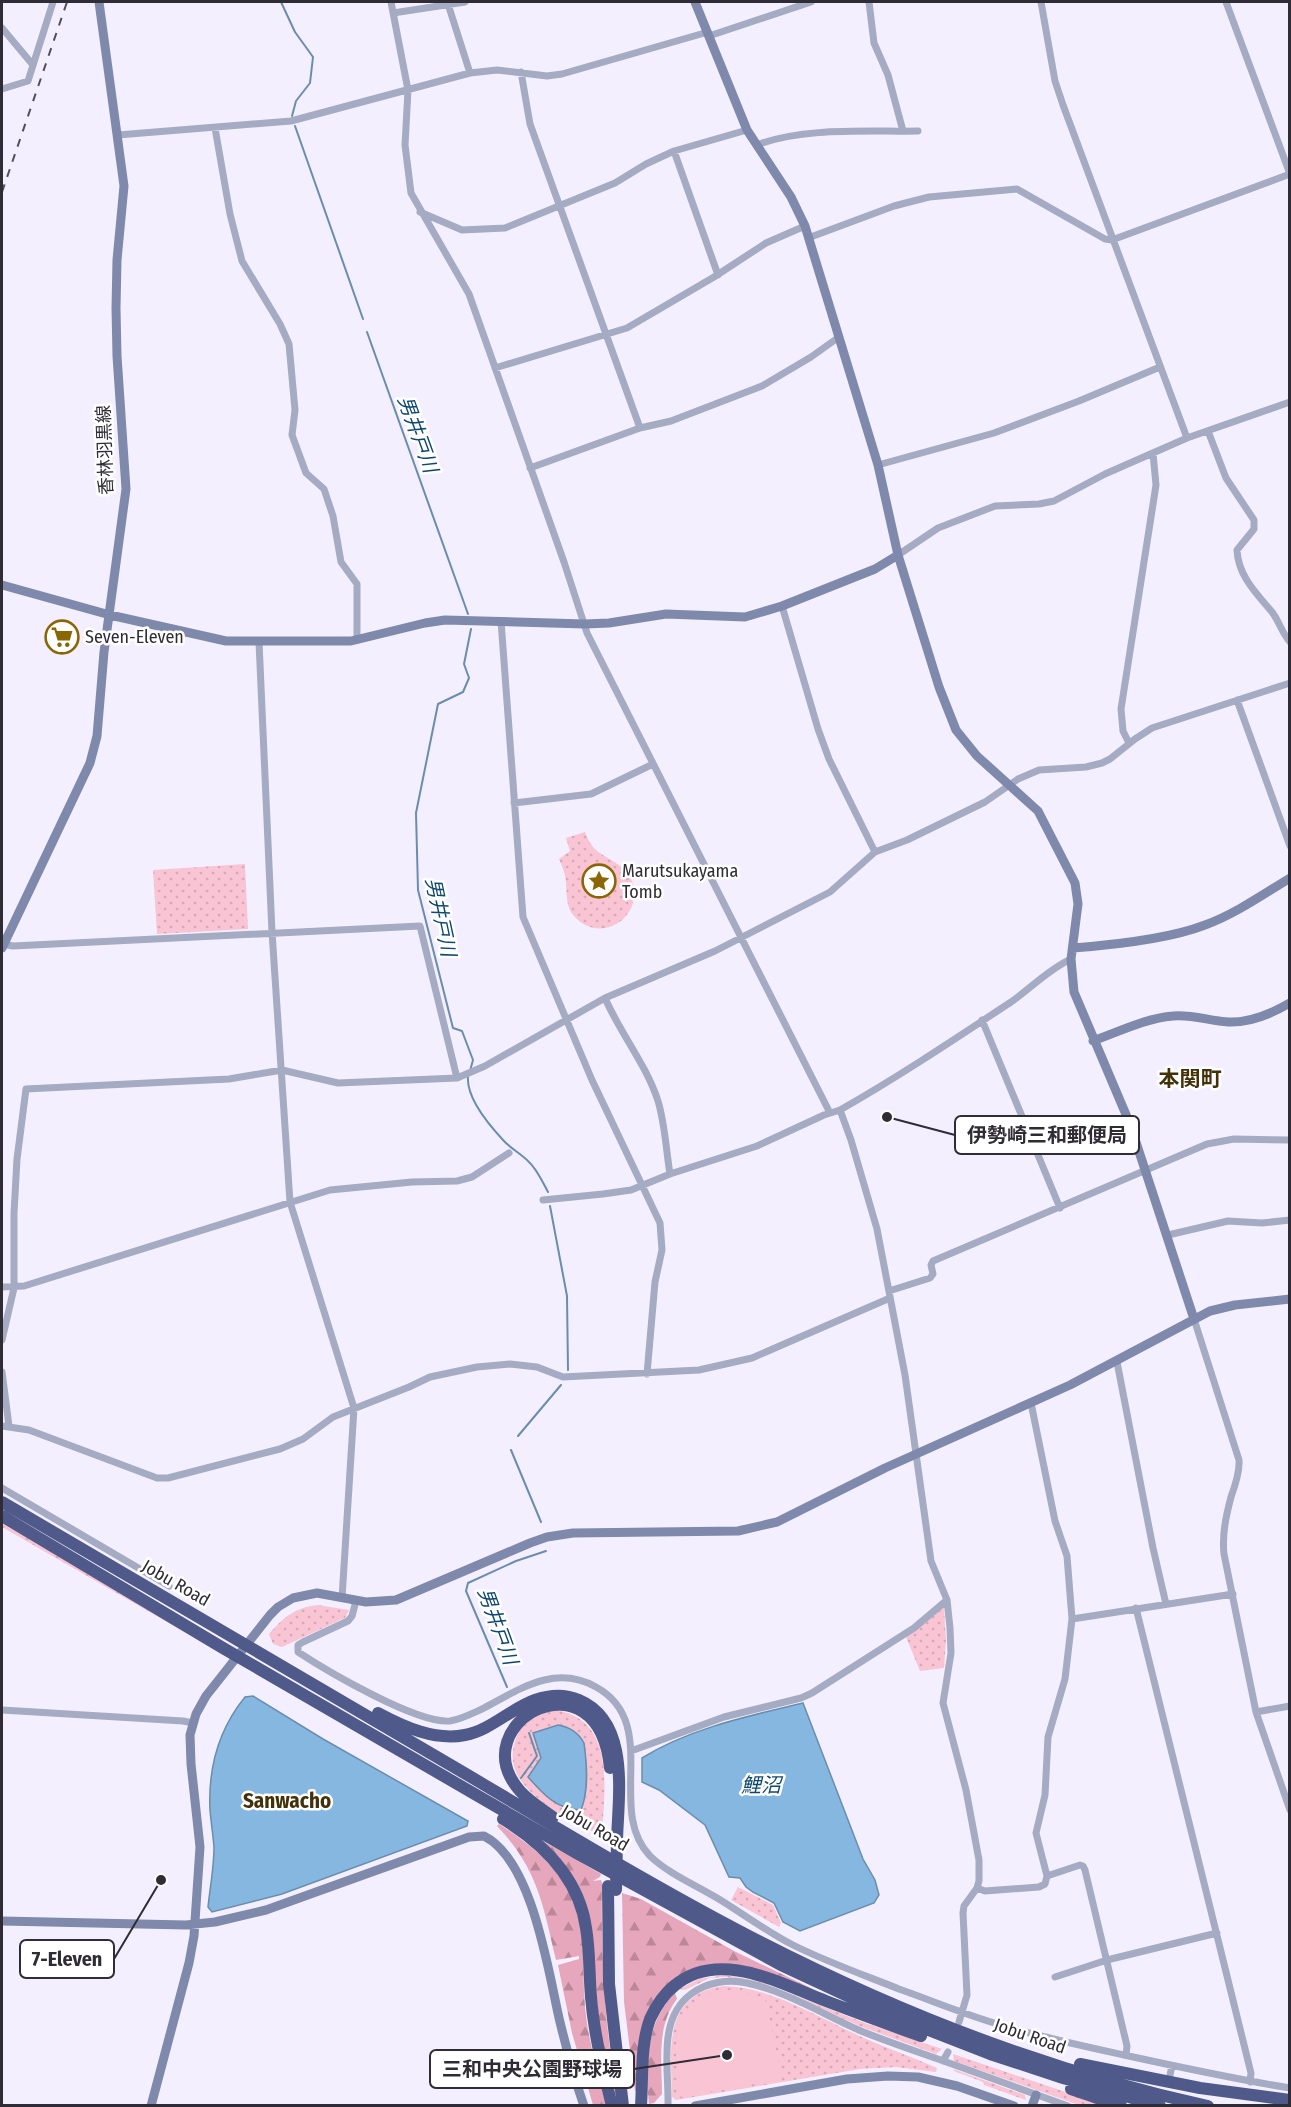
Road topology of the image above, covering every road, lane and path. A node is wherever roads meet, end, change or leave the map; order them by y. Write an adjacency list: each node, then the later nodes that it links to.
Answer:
1 (53, 2): 14 (street)
2 (99, 2): 23 (street, 香林羽黒線)
3 (391, 2): 11 (street)
4 (465, 2): 10 (street)
5 (695, 2): 13 (street)
6 (811, 2): 13 (street)
7 (869, 2): 21 (street)
8 (1041, 2): 31 (street)
9 (1226, 2): 26 (street)
10 (448, 4): 11 (street); 16 (street)
11 (393, 13): 18 (street)
12 (2, 28): 14 (street)
13 (708, 34): 15 (street); 20 (street)
14 (33, 64): 17 (street)
15 (521, 72): 16 (street); 27 (street)
16 (470, 74): 18 (street)
17 (2, 89)
18 (408, 90): 19 (street); 28 (street)
19 (215, 128): 23 (street); 50 (street)
20 (747, 130): 24 (street); 25 (street)
21 (903, 131): 22 (street); 24 (street)
22 (918, 131)
23 (118, 135): 47 (street, 香林羽黒線)
24 (757, 145): 29 (street)
25 (674, 151): 27 (street); 32 (street)
26 (1290, 174): 31 (street)
27 (560, 206): 28 (street); 33 (street)
28 (420, 212): 36 (street)
29 (805, 226): 30 (street); 32 (street)
30 (808, 238): 31 (street); 34 (street)
31 (1112, 240): 35 (street)
32 (718, 275): 33 (street)
33 (606, 336): 36 (street); 38 (street)
34 (839, 337): 38 (street); 42 (street)
35 (1160, 367): 40 (street); 42 (street)
36 (495, 368): 43 (street)
37 (1290, 402): 39 (street)
38 (640, 429): 43 (street)
39 (1208, 431): 40 (street); 52 (street)
40 (1187, 438): 41 (street)
41 (1153, 453): 44 (street); 55 (street)
42 (878, 465): 44 (street)
43 (531, 468): 49 (street)
44 (898, 555): 46 (street); 57 (street)
45 (2, 585): 47 (street)
46 (782, 606): 49 (street); 60 (street)
47 (110, 615): 51 (street); 64 (street, 香林羽黒線)
48 (501, 621): 49 (street); 50 (street); 58 (street)
49 (585, 624): 56 (street)
50 (357, 640): 51 (street)
51 (259, 642): 62 (street)
52 (1290, 642)
53 (1290, 683): 54 (street)
54 (1237, 700): 55 (street); 59 (street)
55 (1129, 743): 57 (street)
56 (653, 764): 58 (street); 63 (street)
57 (1009, 785): 60 (street); 65 (street)
58 (514, 803): 69 (street)
59 (1290, 846)
60 (875, 852): 63 (street)
61 (1290, 878): 65 (street)
62 (272, 932): 64 (street); 72 (street); 73 (street)
63 (741, 938): 67 (street); 75 (street)
64 (2, 946)
65 (1073, 948): 66 (street)
66 (1071, 959): 70 (street); 71 (street)
67 (605, 998): 69 (street); 79 (street)
68 (1290, 1004): 71 (street)
69 (566, 1019): 73 (street); 80 (street)
70 (982, 1020): 74 (street); 83 (street)
71 (1093, 1041): 78 (street)
72 (282, 1070): 73 (street); 82 (street); 87 (street)
73 (457, 1077)
74 (840, 1110): 75 (street); 88 (street)
75 (830, 1113): 79 (street)
76 (1290, 1140): 78 (street)
77 (509, 1153): 82 (street)
78 (1146, 1170): 83 (street); 85 (street)
79 (670, 1174): 80 (street)
80 (641, 1186): 81 (street); 94 (street)
81 (543, 1200)
82 (290, 1202): 87 (street); 96 (street)
83 (1060, 1208): 88 (street)
84 (1290, 1220): 85 (street)
85 (1168, 1236): 90 (street)
86 (2, 1287): 87 (street)
87 (14, 1288): 91 (street)
88 (890, 1294): 94 (street); 98 (street)
89 (1290, 1299): 90 (street)
90 (1194, 1319): 92 (street); 105 (street)
91 (2, 1340)
92 (1117, 1362): 95 (street); 109 (street)
93 (2, 1372): 97 (street)
94 (647, 1374): 96 (street)
95 (1031, 1403): 98 (street); 111 (street)
96 (354, 1408): 97 (street); 106 (street)
97 (5, 1426)
98 (916, 1454): 107 (street); 108 (street)
99 (2, 1488): 102 (street)
100 (2, 1502): 102 (highway, Jobu Road)
101 (2, 1516): 113 (highway, Jobu Road)
102 (48, 1523): 103 (highway, Jobu Road)
103 (142, 1577): 104 (street); 112 (highway, Jobu Road)
104 (169, 1586)
105 (1233, 1594): 109 (street); 117 (street)
106 (342, 1598): 108 (street); 112 (street)
107 (947, 1600): 119 (street); 126 (street)
108 (356, 1601): 119 (street)
109 (1166, 1604): 110 (street)
110 (1136, 1608): 111 (street); 129 (street)
111 (1072, 1619): 123 (street)
112 (246, 1644): 113 (street); 114 (highway, Jobu Road)
113 (237, 1655): 118 (street); 120 (highway, Jobu Road)
114 (309, 1681): 122 (highway); 124 (highway, Jobu Road)
115 (1290, 1706): 117 (street)
116 (2, 1710): 118 (street)
117 (1256, 1712): 121 (street)
118 (193, 1724): 128 (street)
119 (631, 1751): 132 (street)
120 (429, 1767): 136 (highway, Jobu Road); 149 (highway)
121 (1290, 1810)
122 (613, 1840): 124 (highway); 125 (highway, bridge)
123 (1047, 1876): 126 (street); 130 (street)
124 (656, 1884): 134 (highway, Jobu Road)
125 (612, 1888): 150 (highway); 151 (highway)
126 (977, 1888): 132 (street)
127 (2, 1921): 128 (street)
128 (195, 1925): 147 (street); 148 (street)
129 (1216, 1933): 130 (street); 143 (street)
130 (1107, 1960): 131 (street); 137 (street)
131 (1055, 1977)
132 (963, 2013): 133 (street); 137 (street)
133 (959, 2022)
134 (1011, 2049): 146 (highway); 160 (highway, Jobu Road)
135 (948, 2052): 138 (street)
136 (990, 2054): 140 (highway); 142 (highway, Jobu Road)
137 (1126, 2055): 139 (street)
138 (943, 2061): 145 (street); 153 (street)
139 (1172, 2066): 141 (street); 143 (street)
140 (1025, 2073): 142 (highway); 152 (highway); 158 (highway)
141 (1170, 2075)
142 (1063, 2078): 159 (highway, Jobu Road)
143 (1250, 2082): 144 (street)
144 (1290, 2088)
145 (1035, 2095): 156 (street); 157 (street)
146 (1290, 2100)
147 (151, 2106)
148 (584, 2106)
149 (612, 2106)
150 (623, 2106)
151 (634, 2106)
152 (641, 2106)
153 (668, 2106)
154 (695, 2106): 155 (street)
155 (1014, 2106)
156 (1032, 2106)
157 (1068, 2106)
158 (1121, 2106)
159 (1160, 2106)
160 (1208, 2106)

